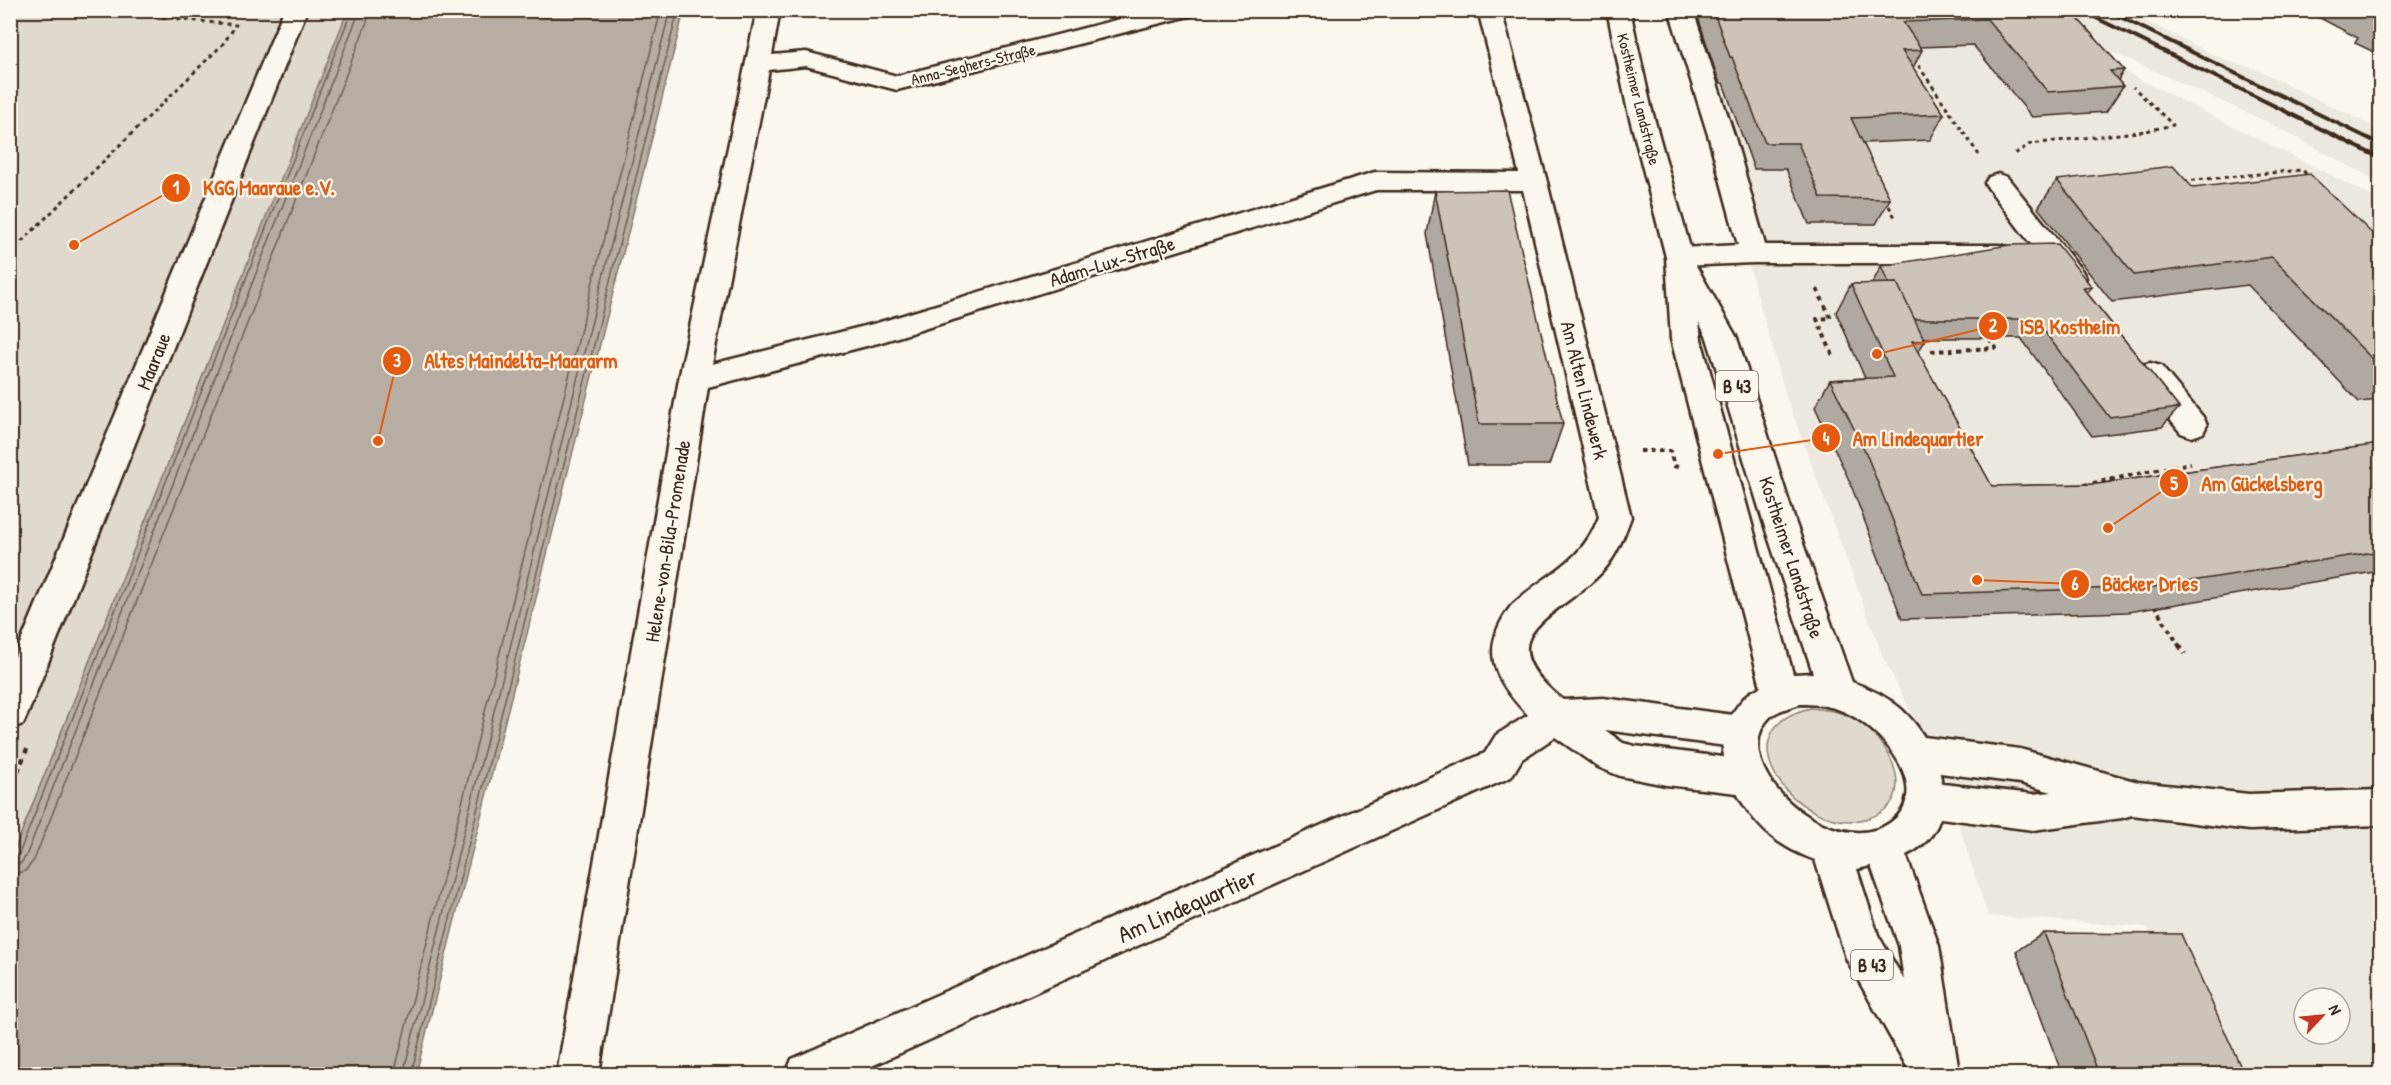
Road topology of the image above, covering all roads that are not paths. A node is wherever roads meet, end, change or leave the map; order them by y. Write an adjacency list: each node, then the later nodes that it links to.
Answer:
1 (296, 10): 19 (street, Maaraue)
2 (770, 10): 7 (street, Helene-von-Bila-Promenade)
3 (1185, 10): 7 (street, Anna-Seghers-Straße)
4 (1490, 10): 8 (street, Am Alten Lindewerk)
5 (1618, 10): 12 (street, Kostheimer Landstraße / B 43)
6 (1681, 10): 11 (street)
7 (760, 64): 15 (street, Helene-von-Bila-Promenade)
8 (1534, 182): 15 (street, Adam-Lux-Straße); 20 (street, Am Alten Lindewerk)
9 (1998, 183): 10 (street)
10 (2052, 253): 11 (street); 13 (street)
11 (1754, 254): 12 (street)
12 (1680, 257): 17 (street, Kostheimer Landstraße / B 43); 18 (street, Kostheimer Landstraße / B 43)
13 (2087, 297)
14 (2132, 351): 16 (street)
15 (694, 379): 29 (street, Helene-von-Bila-Promenade)
16 (2192, 425)
17 (1780, 691): 18 (street); 21 (street)
18 (1837, 691): 22 (street)
19 (10, 712)
20 (1555, 717): 21 (street); 23 (street); 30 (street, Am Lindequartier)
21 (1741, 732): 23 (street)
22 (1916, 753): 24 (street); 25 (street)
23 (1746, 777): 28 (street)
24 (1925, 799): 25 (street); 27 (street)
25 (2138, 799): 26 (street)
26 (2380, 808)
27 (1884, 847): 28 (street); 31 (street, B 43)
28 (1831, 848): 31 (street, B 43)
29 (578, 1074)
30 (807, 1074)
31 (1936, 1074)

